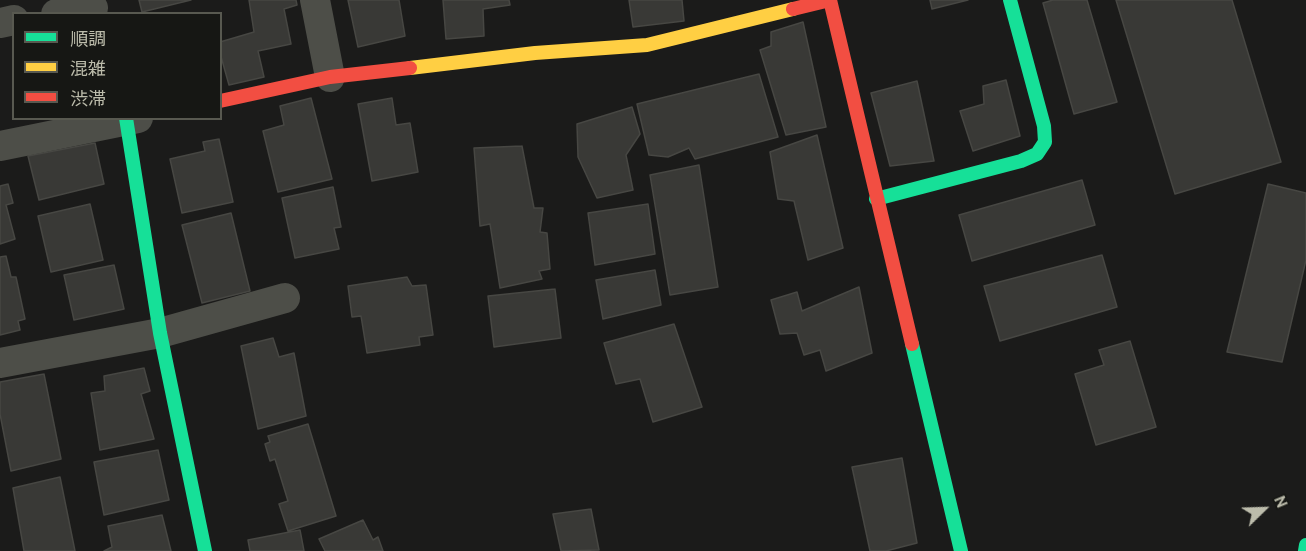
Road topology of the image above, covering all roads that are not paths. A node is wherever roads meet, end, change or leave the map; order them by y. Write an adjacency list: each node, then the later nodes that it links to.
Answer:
1 (315, 0): 5 (street)
2 (1010, 0): 10 (street)
3 (93, 7): 4 (street)
4 (67, 12)
5 (330, 77): 6 (street); 10 (street)
6 (222, 101)
7 (126, 120): 9 (street)
8 (131, 120): 12 (street)
9 (0, 146)
10 (876, 199): 16 (street)
11 (285, 298): 12 (street)
12 (160, 333): 13 (street); 15 (street)
13 (0, 363)
14 (1306, 545): 17 (street)
15 (205, 551)
16 (961, 551)
17 (1305, 551)

